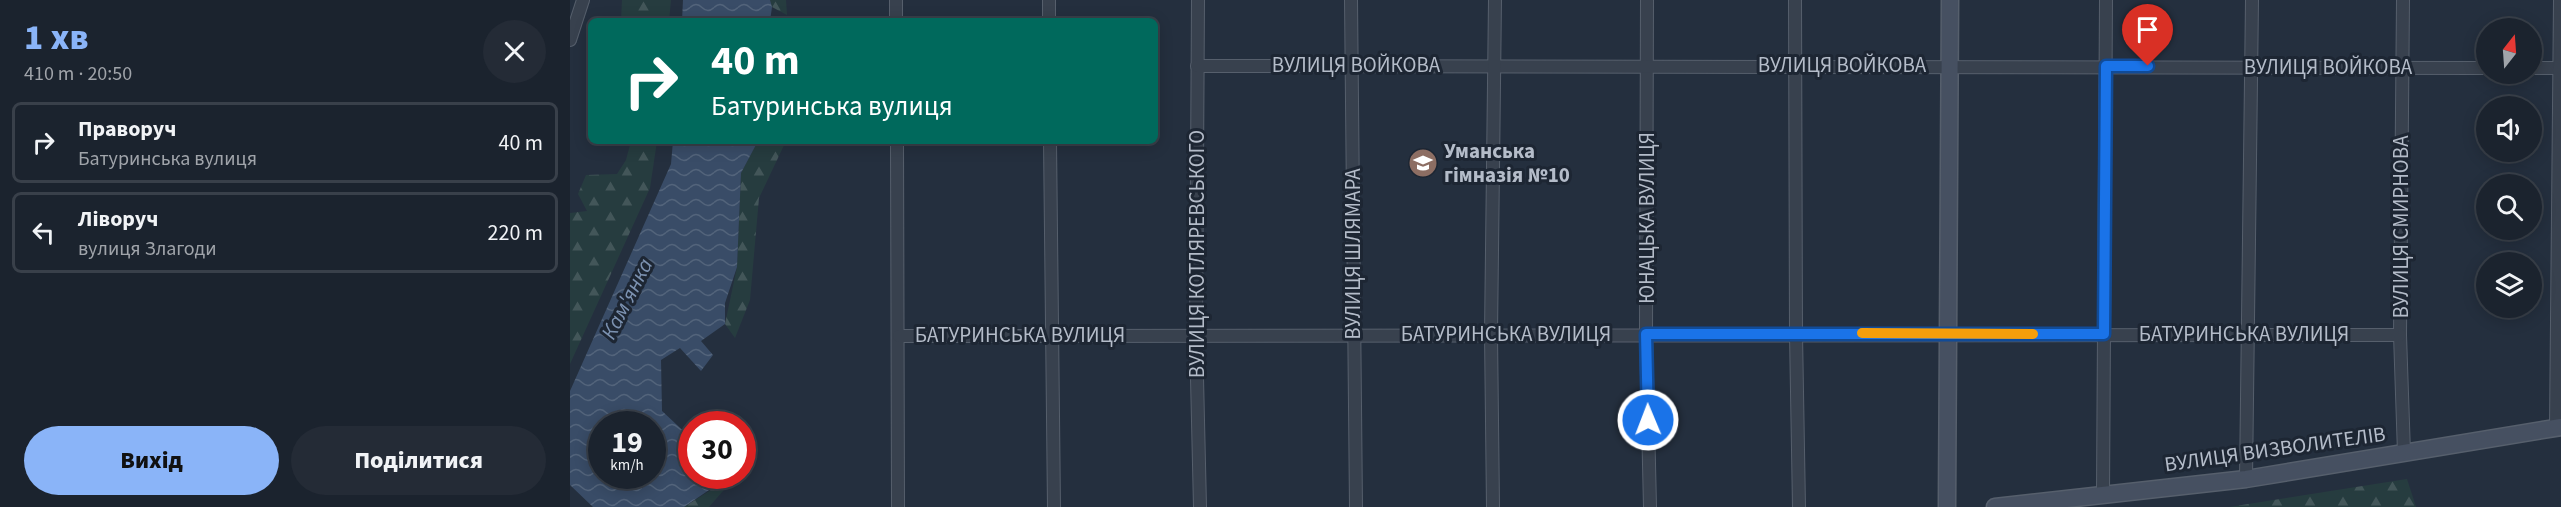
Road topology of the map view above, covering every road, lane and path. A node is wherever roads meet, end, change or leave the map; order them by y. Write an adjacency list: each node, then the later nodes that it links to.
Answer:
1 (583, 0): 16 (street)
2 (896, 0): 14 (street)
3 (1049, 0): 15 (street)
4 (1198, 0): 22 (street, ВУЛИЦЯ КОТЛЯРЕВСЬКОГО)
5 (1352, 0): 17 (street, ВУЛИЦЯ ШЛЯМАРА)
6 (1495, 0): 18 (street)
7 (1647, 0): 19 (street, ЮНАЦЬКА ВУЛИЦЯ)
8 (1795, 0): 20 (street)
9 (1950, 0): 21 (main road)
10 (2106, 0): 23 (street)
11 (2252, 0): 24 (street)
12 (2403, 0): 25 (street, ВУЛИЦЯ СМИРНОВА)
13 (2560, 0): 28 (street)
14 (896, 18)
15 (1049, 18)
16 (570, 39)
17 (1352, 64): 18 (street, ВУЛИЦЯ ВОЙКОВА); 22 (street, ВУЛИЦЯ ВОЙКОВА); 40 (street, ВУЛИЦЯ ШЛЯМАРА)
18 (1492, 65): 19 (street, ВУЛИЦЯ ВОЙКОВА); 32 (street)
19 (1648, 65): 20 (street, ВУЛИЦЯ ВОЙКОВА); 33 (street, ЮНАЦЬКА ВУЛИЦЯ)
20 (1795, 65): 21 (street, ВУЛИЦЯ ВОЙКОВА); 34 (street)
21 (1950, 65): 23 (street, ВУЛИЦЯ ВОЙКОВА); 31 (main road)
22 (1197, 66): 39 (street, ВУЛИЦЯ КОТЛЯРЕВСЬКОГО)
23 (2106, 66): 24 (street, ВУЛИЦЯ ВОЙКОВА); 35 (street)
24 (2252, 67): 25 (street, ВУЛИЦЯ ВОЙКОВА); 36 (street)
25 (2401, 68): 26 (street, ВУЛИЦЯ ВОЙКОВА); 37 (street, ВУЛИЦЯ СМИРНОВА)
26 (2476, 68)
27 (2542, 68): 28 (street)
28 (2560, 68): 42 (street)
29 (897, 144): 41 (street)
30 (1050, 144): 38 (street)
31 (1948, 333): 34 (street, БАТУРИНСЬКА ВУЛИЦЯ); 35 (street, БАТУРИНСЬКА ВУЛИЦЯ); 53 (main road)
32 (1491, 334): 33 (street, БАТУРИНСЬКА ВУЛИЦЯ); 40 (street, БАТУРИНСЬКА ВУЛИЦЯ); 50 (street)
33 (1646, 334): 34 (street, БАТУРИНСЬКА ВУЛИЦЯ); 51 (street, ЮНАЦЬКА ВУЛИЦЯ)
34 (1796, 334): 52 (street)
35 (2104, 334): 36 (street, БАТУРИНСЬКА ВУЛИЦЯ); 45 (street)
36 (2248, 334): 37 (street, БАТУРИНСЬКА ВУЛИЦЯ); 44 (street)
37 (2400, 334): 43 (street, ВУЛИЦЯ СМИРНОВА)
38 (1050, 335): 39 (street, БАТУРИНСЬКА ВУЛИЦЯ); 41 (street, БАТУРИНСЬКА ВУЛИЦЯ); 47 (street)
39 (1196, 335): 40 (street, БАТУРИНСЬКА ВУЛИЦЯ); 48 (street, ВУЛИЦЯ КОТЛЯРЕВСЬКОГО)
40 (1354, 335): 49 (street, ВУЛИЦЯ ШЛЯМАРА)
41 (899, 336): 46 (street)
42 (2558, 427): 43 (main road, ВУЛИЦЯ ВИЗВОЛИТЕЛІВ)
43 (2404, 453): 44 (main road, ВУЛИЦЯ ВИЗВОЛИТЕЛІВ)
44 (2246, 479): 45 (main road, ВУЛИЦЯ ВИЗВОЛИТЕЛІВ)
45 (2103, 495): 54 (main road, ВУЛИЦЯ ВИЗВОЛИТЕЛІВ)
46 (898, 507)
47 (1054, 507)
48 (1200, 507)
49 (1356, 507)
50 (1493, 507)
51 (1650, 507)
52 (1799, 507)
53 (1947, 507)
54 (1995, 507)

